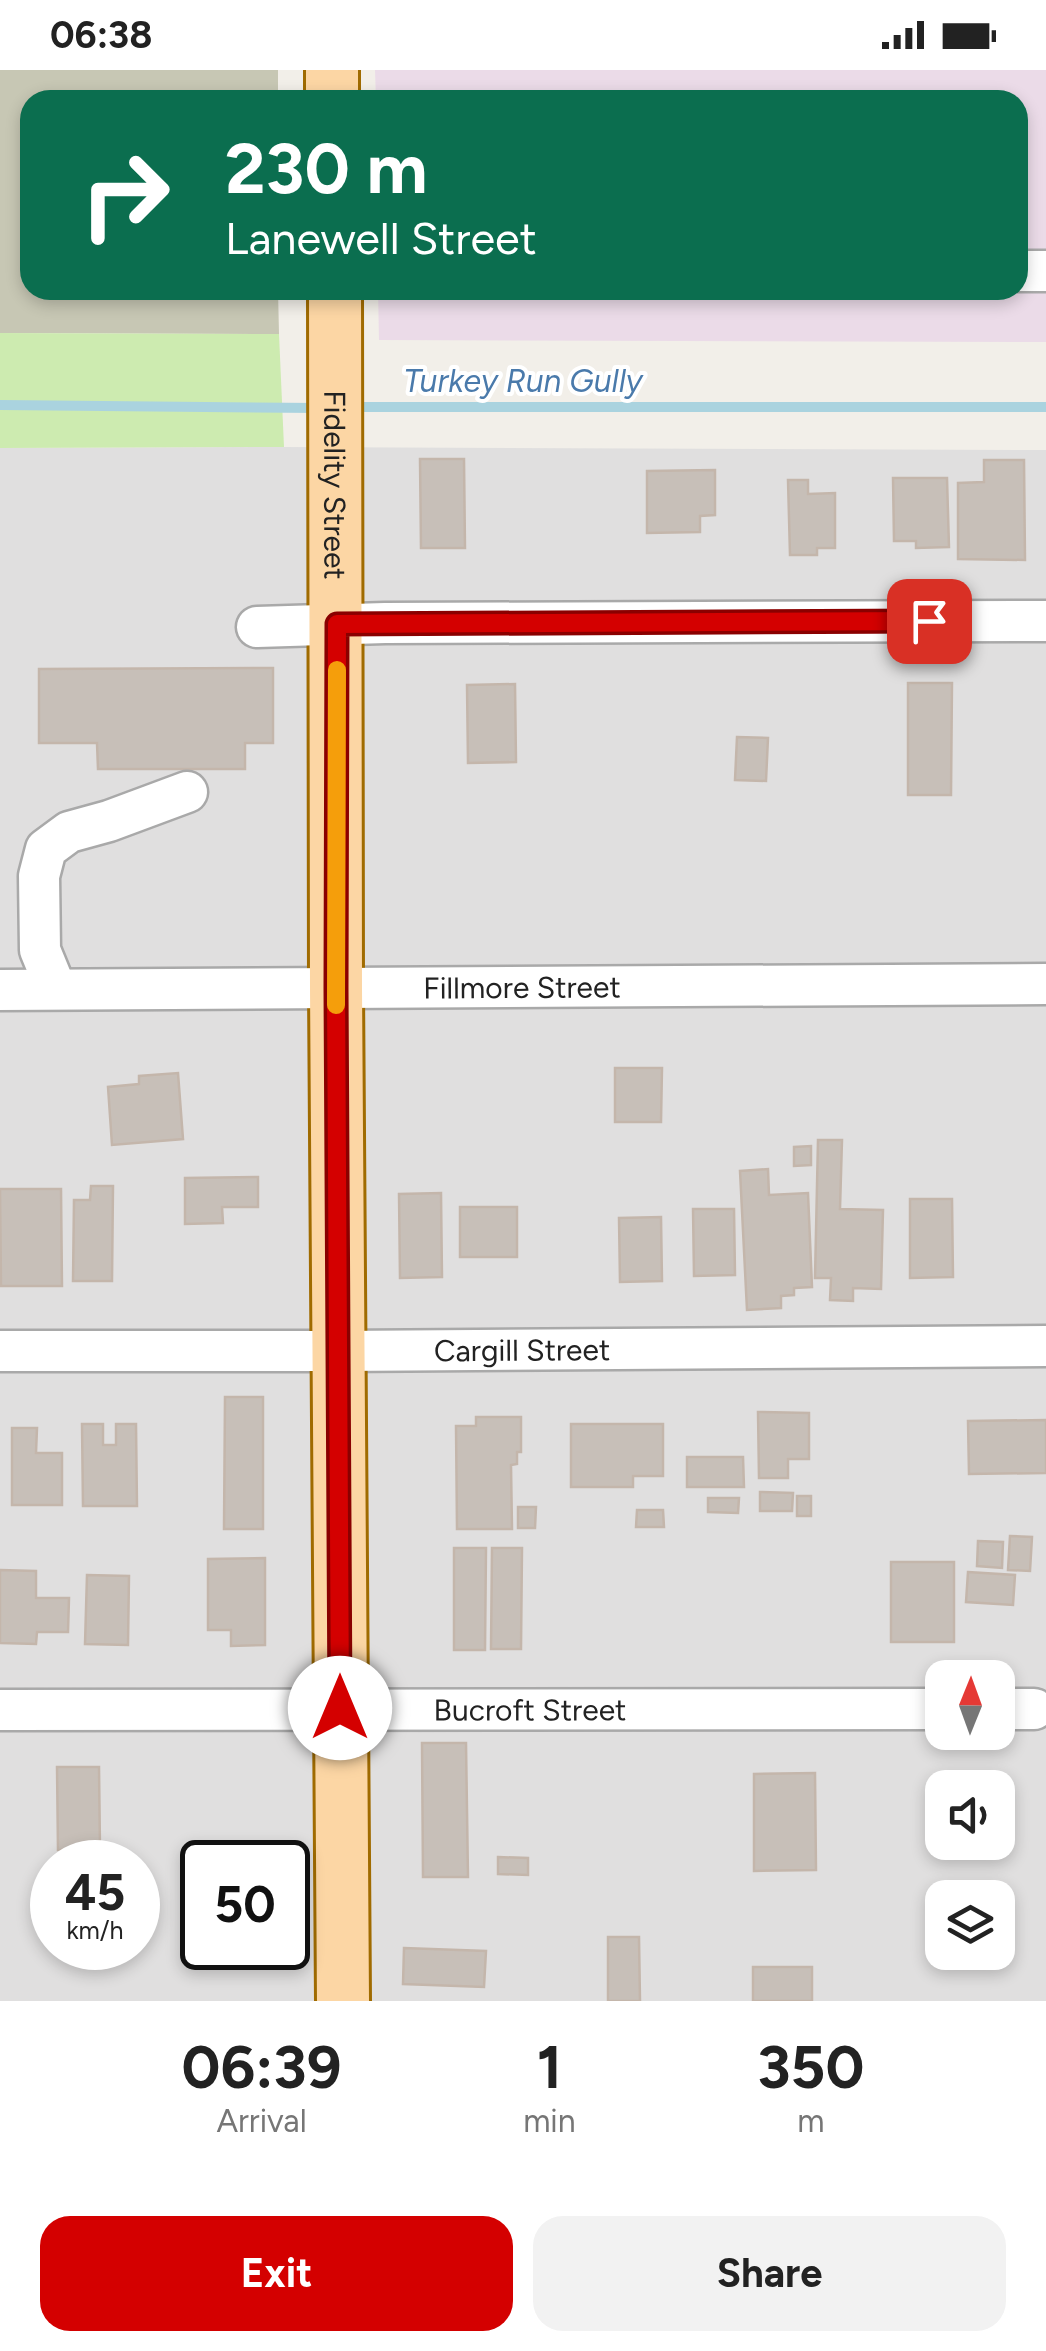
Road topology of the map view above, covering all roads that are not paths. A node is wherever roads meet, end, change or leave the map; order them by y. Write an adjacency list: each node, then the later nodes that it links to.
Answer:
1 (335, 300): 3 (main road, Fidelity Street)
2 (1046, 620): 3 (street)
3 (337, 624): 4 (street); 7 (main road, Fidelity Street)
4 (257, 627)
5 (188, 792): 8 (street)
6 (1046, 984): 7 (street, Fillmore Street)
7 (336, 988): 8 (street, Fillmore Street); 12 (main road, Fidelity Street)
8 (56, 989): 9 (street, Fillmore Street)
9 (0, 990)
10 (1046, 1346): 12 (street, Cargill Street)
11 (0, 1351): 12 (street, Cargill Street)
12 (340, 1352): 13 (main road, Fidelity Street)
13 (340, 1708): 14 (street, Bucroft Street); 15 (street, Bucroft Street); 16 (main road, Fidelity Street)
14 (925, 1709)
15 (0, 1710)
16 (343, 2001)

